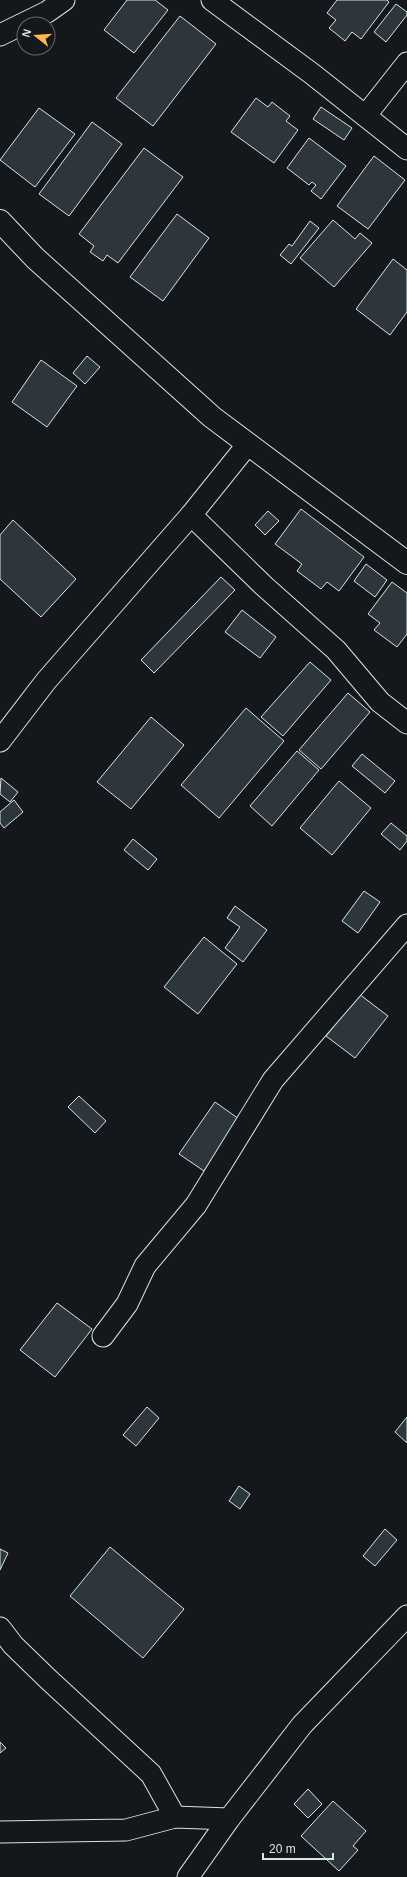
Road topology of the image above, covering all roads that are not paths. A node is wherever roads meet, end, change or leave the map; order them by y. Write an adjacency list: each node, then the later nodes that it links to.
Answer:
1 (64, 0): 3 (street)
2 (212, 0): 5 (street)
3 (0, 35)
4 (407, 63): 5 (street)
5 (366, 116): 6 (street)
6 (407, 150)
7 (0, 221): 8 (street)
8 (248, 444): 9 (street); 10 (street)
9 (192, 515): 11 (street); 12 (street)
10 (407, 563)
11 (407, 723)
12 (0, 741)
13 (407, 925): 14 (street)
14 (103, 1336)
15 (407, 1616): 18 (street)
16 (0, 1628): 17 (street)
17 (176, 1817): 18 (street); 19 (street)
18 (229, 1819): 20 (street)
19 (0, 1832)
20 (188, 1877)

